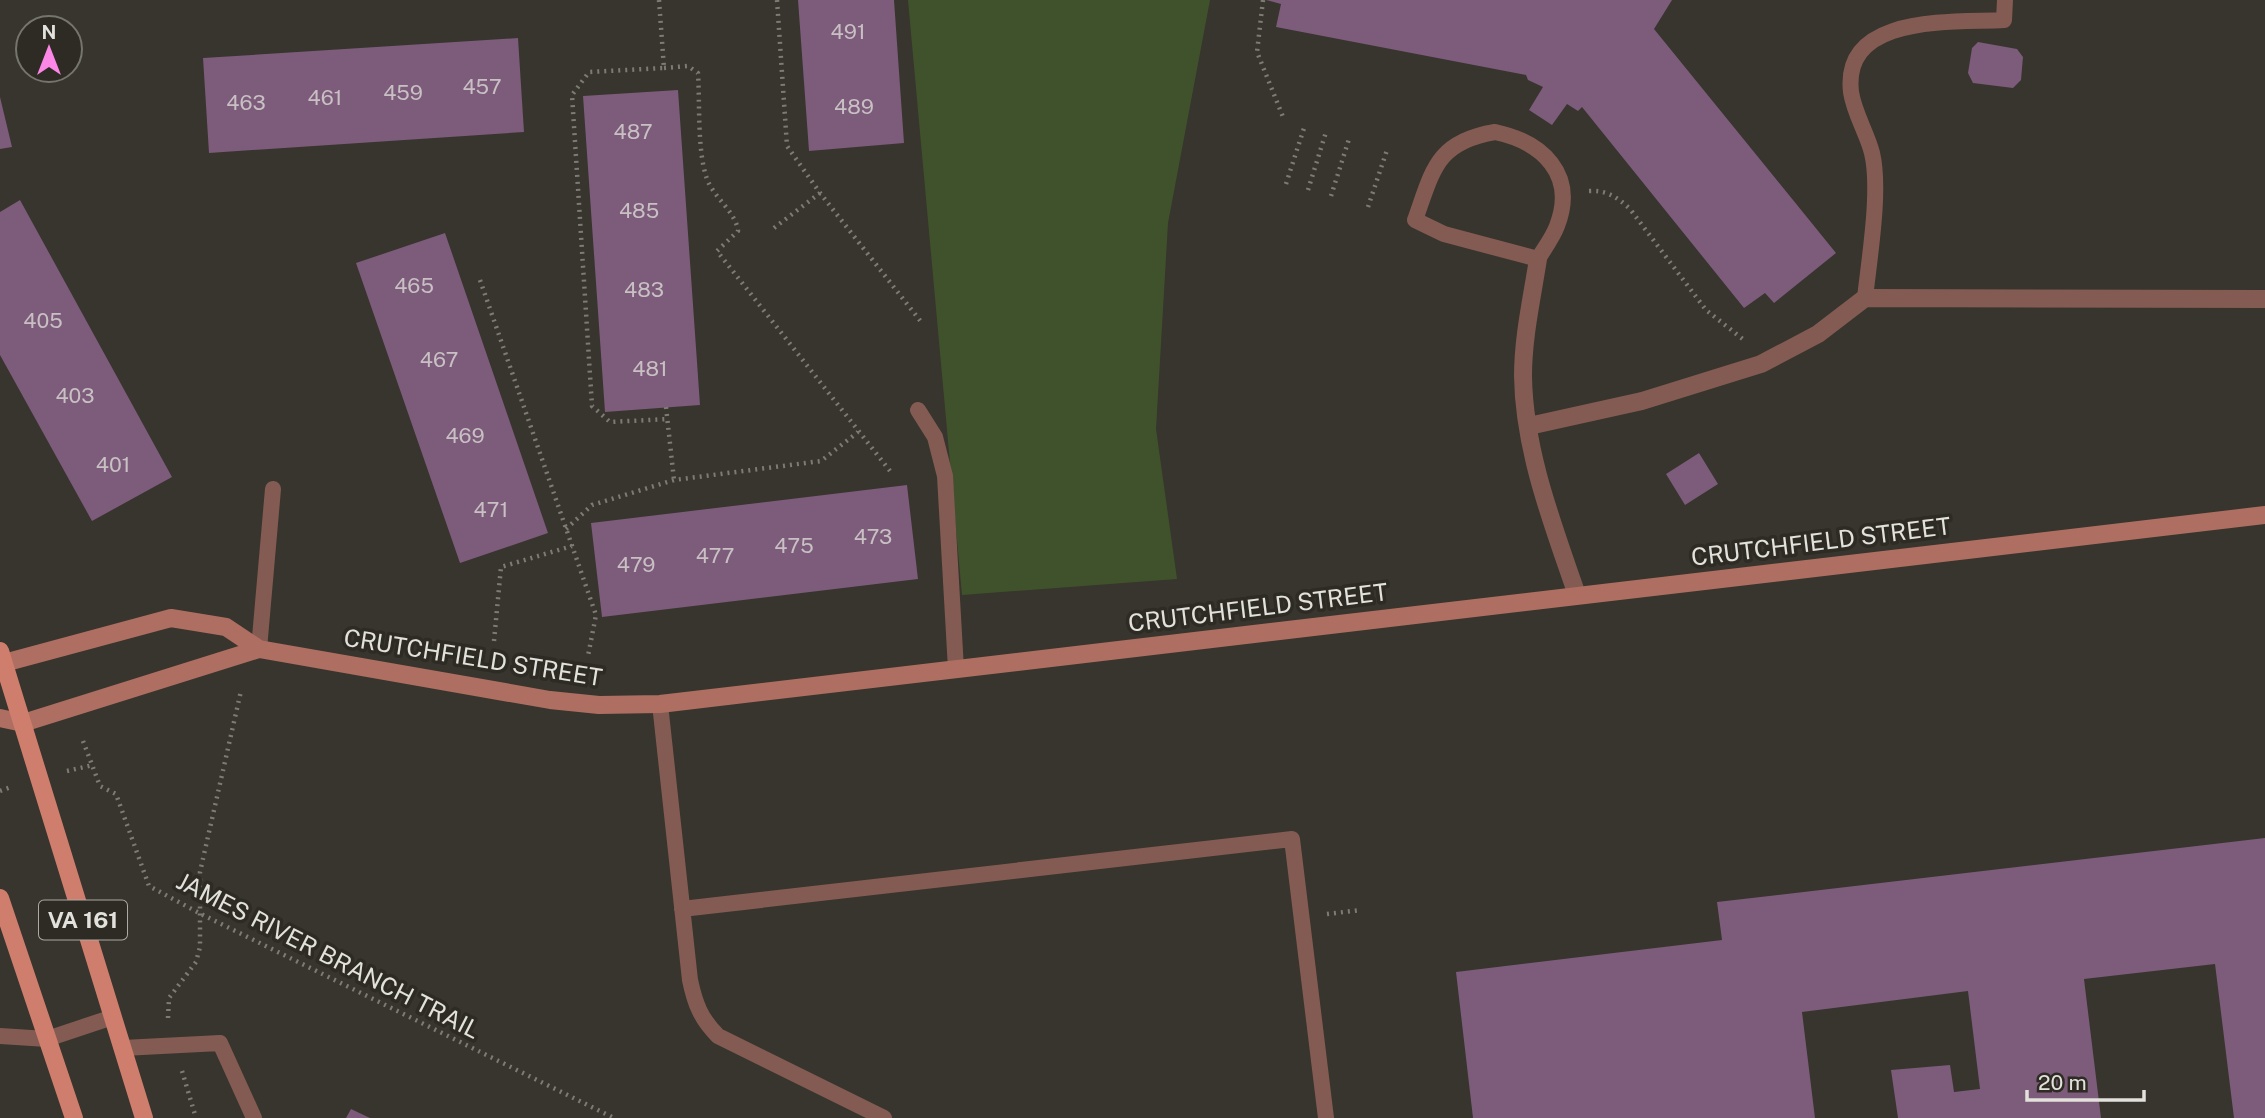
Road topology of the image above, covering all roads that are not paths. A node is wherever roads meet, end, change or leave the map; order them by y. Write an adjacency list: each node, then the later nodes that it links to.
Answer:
1 (2005, 0): 3 (lane)
2 (1538, 259): 2 (lane); 6 (street)
3 (1864, 298): 4 (street); 6 (street)
4 (2265, 299)
5 (918, 410): 12 (lane)
6 (1529, 426): 9 (street)
7 (273, 489): 10 (lane)
8 (2265, 515): 9 (street, CRUTCHFIELD STREET)
9 (1577, 595): 12 (street, CRUTCHFIELD STREET)
10 (259, 649): 11 (street, CRUTCHFIELD STREET); 13 (street, CRUTCHFIELD STREET); 15 (street, CRUTCHFIELD STREET)
11 (1, 659): 15 (main road, VA 161)
12 (956, 669): 13 (street, CRUTCHFIELD STREET)
13 (660, 704): 17 (lane)
14 (0, 719): 15 (street, CRUTCHFIELD STREET)
15 (23, 723): 18 (main road, VA 161)
16 (0, 898): 20 (main road, VA 161)
17 (682, 909): 25 (lane); 26 (lane)
18 (113, 1017): 20 (lane); 21 (main road, VA 161)
19 (0, 1036): 20 (lane)
20 (47, 1039): 22 (main road, VA 161)
21 (123, 1048): 23 (main road, VA 161); 24 (lane)
22 (74, 1118)
23 (144, 1118)
24 (254, 1118)
25 (884, 1118)
26 (1326, 1118)

